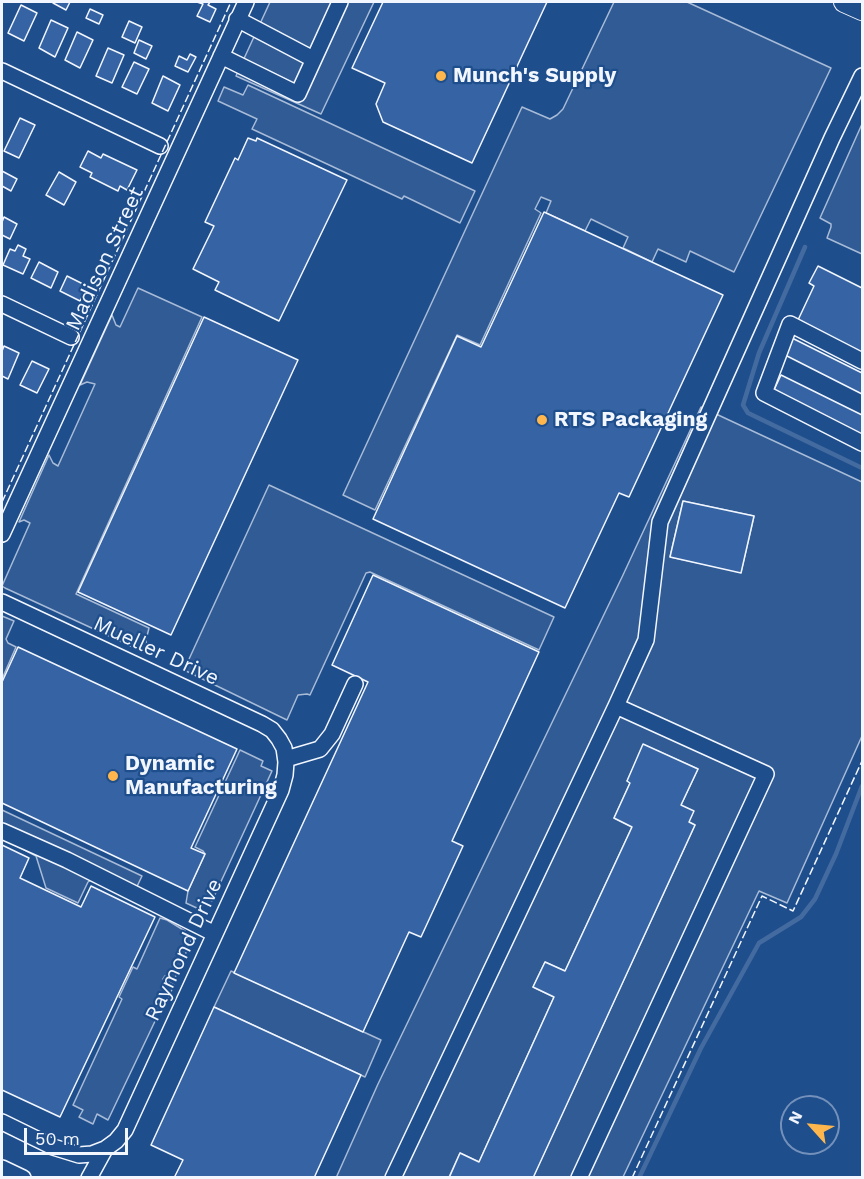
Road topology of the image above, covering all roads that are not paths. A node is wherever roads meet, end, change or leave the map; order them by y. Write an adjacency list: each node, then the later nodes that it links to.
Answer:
1 (246, 2): 5 (street, Madison Street)
2 (340, 2): 7 (street)
3 (843, 2): 4 (main road)
4 (862, 10)
5 (237, 19): 6 (street, Madison Street); 7 (street)
6 (220, 56): 7 (street); 15 (street, Madison Street)
7 (313, 58)
8 (2, 71): 10 (street)
9 (862, 76): 18 (street)
10 (160, 146)
11 (2, 303): 12 (street)
12 (71, 337)
13 (862, 361): 14 (street)
14 (862, 443)
15 (2, 534)
16 (2, 602): 19 (street, Mueller Drive)
17 (356, 684): 19 (street)
18 (616, 706): 27 (street); 28 (street)
19 (285, 754): 21 (street, Raymond Drive)
20 (2, 831): 21 (street)
21 (215, 934): 23 (street, Raymond Drive)
22 (2, 1122): 23 (street)
23 (99, 1152): 26 (street, Raymond Drive)
24 (2, 1168): 25 (street)
25 (23, 1178)
26 (89, 1178)
27 (393, 1178)
28 (579, 1178)

